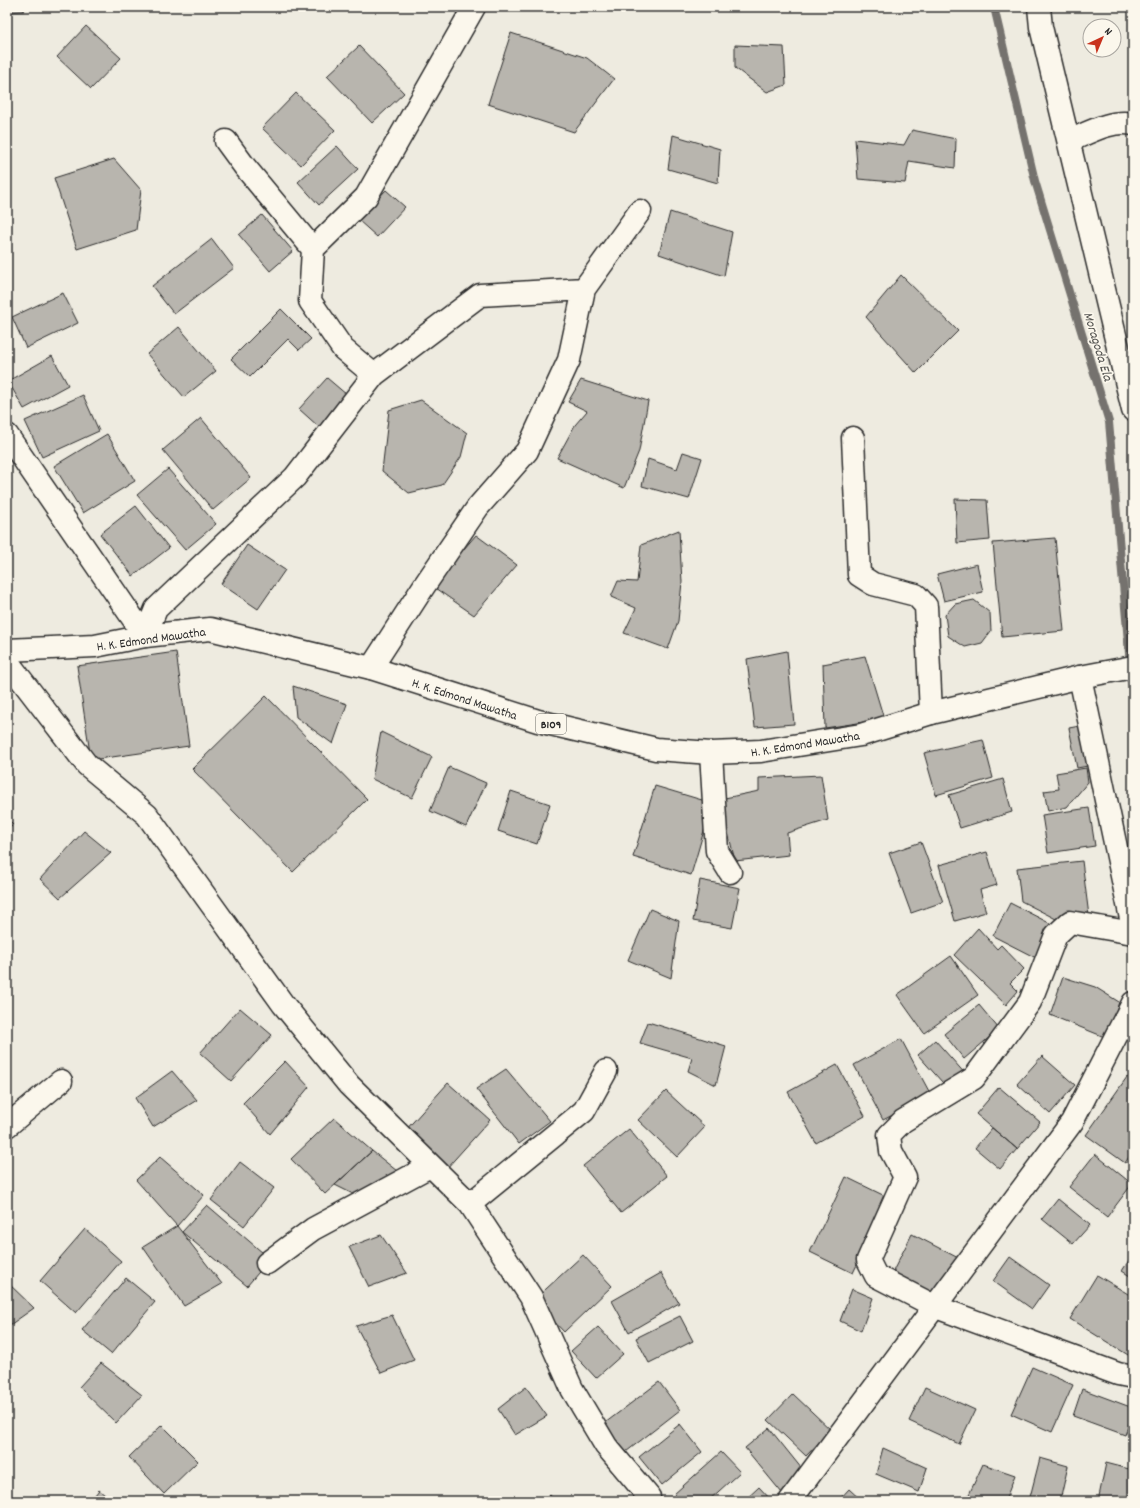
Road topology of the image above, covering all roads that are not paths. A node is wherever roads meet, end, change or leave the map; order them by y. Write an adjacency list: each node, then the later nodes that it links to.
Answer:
1 (474, 7): 7 (street)
2 (1039, 7): 5 (street)
3 (1133, 124): 5 (street)
4 (226, 141): 7 (street)
5 (1069, 141): 10 (street)
6 (640, 211): 8 (street)
7 (313, 249): 9 (street)
8 (584, 289): 9 (street); 17 (street)
9 (374, 374): 13 (street)
10 (1133, 410)
11 (7, 435): 13 (street)
12 (853, 438): 19 (street)
13 (145, 636): 14 (street, H. K. Edmond Mawatha / B109); 17 (street, H. K. Edmond Mawatha / B109)
14 (7, 650)
15 (7, 661): 28 (street)
16 (1133, 667): 18 (street, H. K. Edmond Mawatha / B109)
17 (371, 668): 20 (street, H. K. Edmond Mawatha / B109)
18 (1089, 676): 19 (street, H. K. Edmond Mawatha / B109); 22 (street)
19 (931, 713): 20 (street, H. K. Edmond Mawatha / B109)
20 (712, 753): 21 (street)
21 (730, 872)
22 (1133, 928)
23 (1133, 933): 31 (street)
24 (1133, 1003): 31 (street)
25 (606, 1071): 29 (street)
26 (61, 1081): 27 (street)
27 (7, 1126)
28 (430, 1166): 29 (street); 30 (street)
29 (470, 1204): 33 (street)
30 (267, 1263)
31 (936, 1307): 32 (street); 34 (street)
32 (1133, 1377)
33 (649, 1500)
34 (790, 1501)

